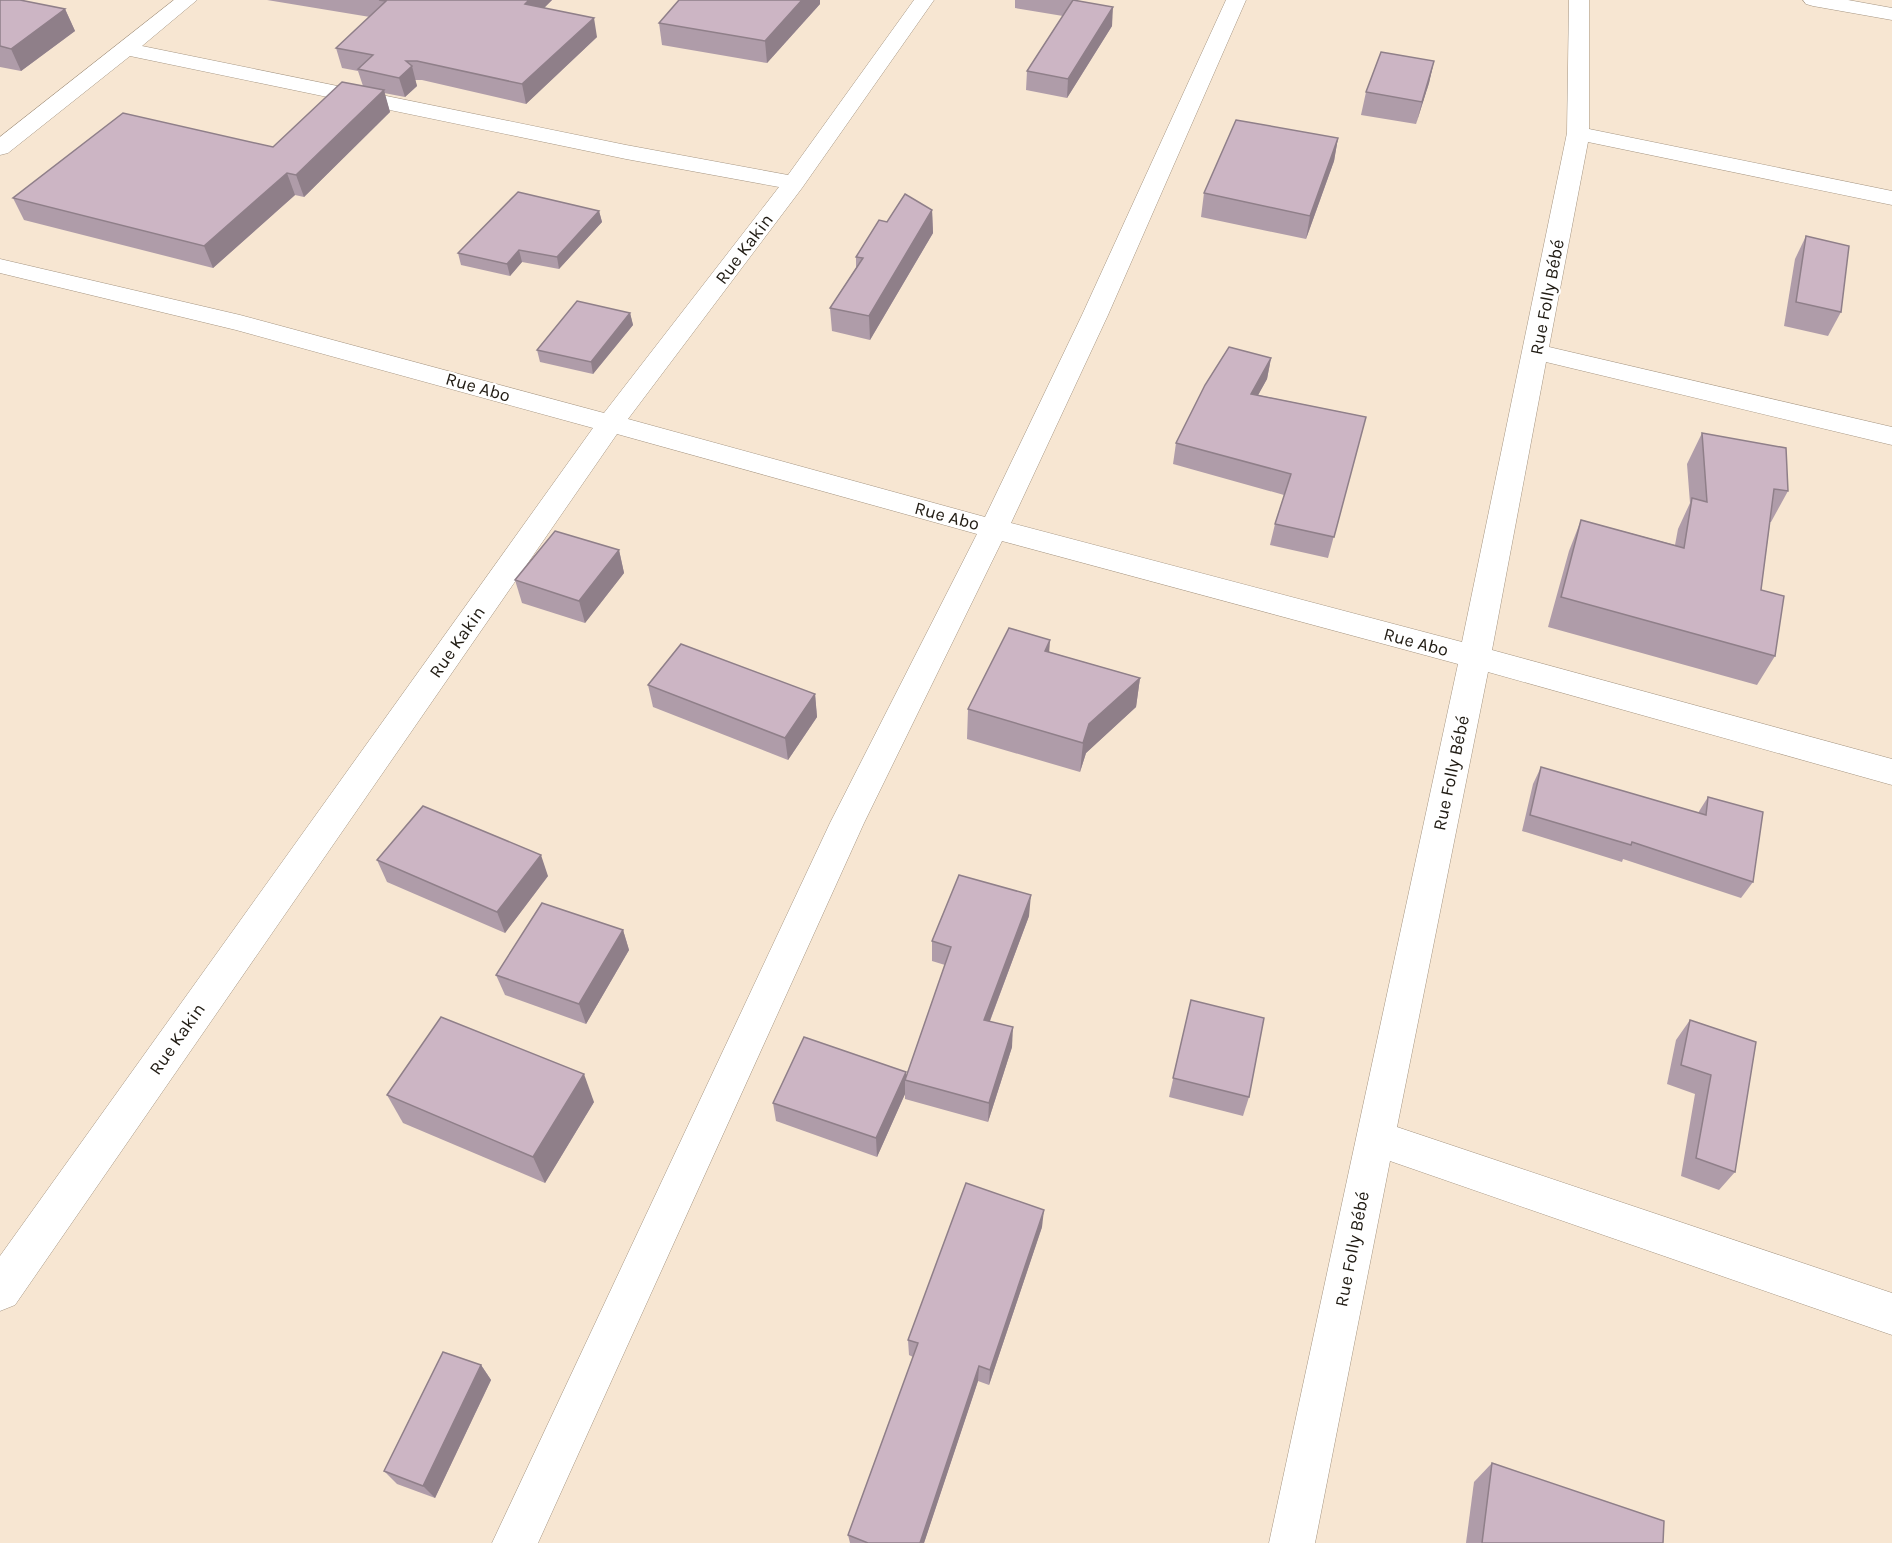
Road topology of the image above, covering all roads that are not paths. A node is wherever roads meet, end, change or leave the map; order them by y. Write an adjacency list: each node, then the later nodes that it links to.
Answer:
1 (186, 0): 7 (street)
2 (1236, 0): 16 (street)
3 (1579, 0): 8 (street, Rue Folly Bébé)
4 (1813, 0): 6 (street)
5 (916, 2): 10 (street, Rue Kakin)
6 (1892, 14)
7 (127, 49): 9 (street); 10 (street)
8 (1578, 133): 11 (street); 13 (street, Rue Folly Bébé)
9 (0, 148)
10 (794, 183): 14 (street, Rue Kakin)
11 (1892, 198)
12 (0, 266): 14 (street, Rue Abo)
13 (1537, 352): 15 (street); 17 (street, Rue Folly Bébé)
14 (610, 424): 16 (street, Rue Abo); 20 (street, Rue Kakin)
15 (1892, 436)
16 (993, 529): 17 (street, Rue Abo); 22 (street)
17 (1475, 657): 18 (street, Rue Abo); 19 (street, Rue Folly Bébé)
18 (1892, 772)
19 (1375, 1138): 21 (street); 23 (street, Rue Folly Bébé)
20 (0, 1291)
21 (1892, 1314)
22 (515, 1543)
23 (1293, 1543)

